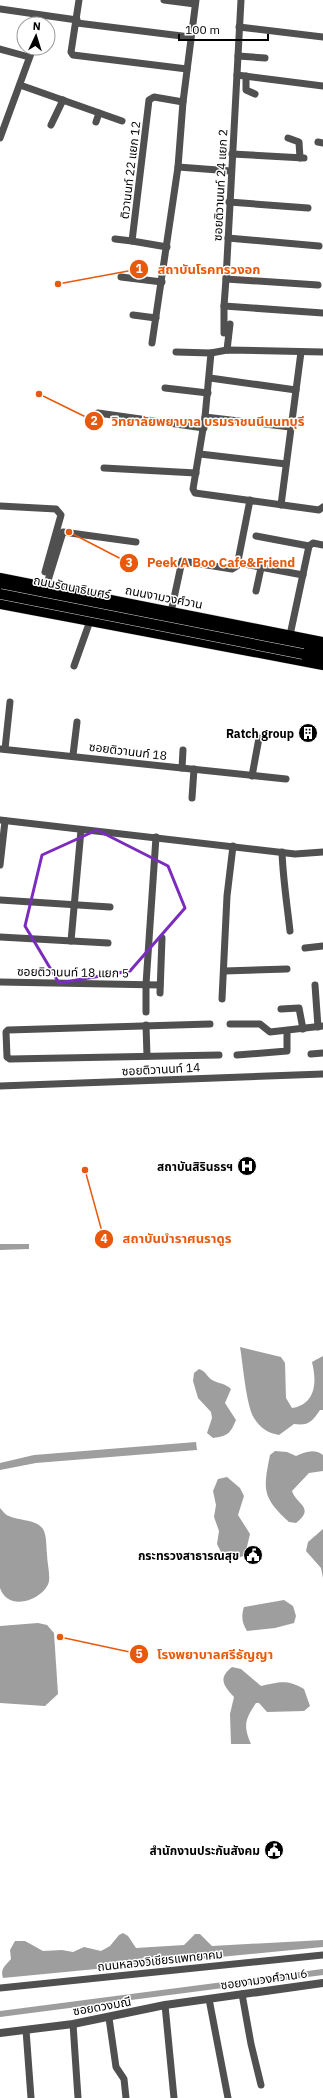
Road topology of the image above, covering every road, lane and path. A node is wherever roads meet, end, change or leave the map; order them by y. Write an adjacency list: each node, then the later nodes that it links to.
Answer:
1 (79, 0): 6 (street)
2 (164, 0): 4 (street)
3 (241, 0): 7 (street, ซอยติวานนท์ 24 แยก 2)
4 (196, 2): 8 (street)
5 (0, 9): 6 (street)
6 (77, 22): 8 (street); 14 (street)
7 (239, 27): 9 (street); 11 (street, ซอยติวานนท์ 24 แยก 2)
8 (190, 37): 14 (street)
9 (323, 38)
10 (0, 49): 12 (street)
11 (238, 56): 13 (street); 15 (street, ซอยติวานนท์ 24 แยก 2)
12 (30, 57): 17 (street)
13 (265, 58)
14 (186, 69): 21 (street)
15 (237, 75): 16 (street); 28 (street, ซอยติวานนท์ 24 แยก 2)
16 (246, 76): 18 (street); 19 (street)
17 (20, 85): 20 (street); 26 (street)
18 (323, 86)
19 (255, 94)
20 (63, 100): 22 (street); 25 (street)
21 (183, 102): 29 (street); 35 (street, ติวานนท์ 22 แยก 12)
22 (99, 113): 23 (street); 24 (street)
23 (122, 121)
24 (96, 122)
25 (51, 125)
26 (0, 138)
27 (288, 138): 28 (street)
28 (232, 154): 30 (street, ซอยติวานนท์ 24 แยก 2)
29 (178, 167): 30 (street); 37 (street)
30 (230, 171): 31 (street, ซอยติวานนท์ 24 แยก 2)
31 (229, 202): 32 (street); 33 (street, ซอยติวานนท์ 24 แยก 2)
32 (308, 208)
33 (228, 238): 36 (street); 39 (street, ซอยติวานนท์ 24 แยก 2)
34 (115, 239): 35 (street)
35 (132, 241): 37 (street)
36 (319, 246)
37 (167, 247): 40 (street)
38 (121, 277): 40 (street)
39 (226, 279): 41 (street); 42 (street, ซอยติวานนท์ 24 แยก 2)
40 (162, 282): 45 (street)
41 (318, 285)
42 (224, 306): 43 (street); 47 (street, ซอยติวานนท์ 24 แยก 2)
43 (323, 313)
44 (133, 315): 45 (street)
45 (156, 318): 48 (street)
46 (230, 324): 49 (street)
47 (224, 333)
48 (152, 344)
49 (227, 350): 51 (street); 53 (street)
50 (176, 352): 53 (street)
51 (301, 352): 52 (street); 56 (street)
52 (323, 352)
53 (211, 353): 54 (street)
54 (210, 378): 56 (street); 57 (street)
55 (166, 388): 57 (street)
56 (296, 390): 60 (street)
57 (208, 393): 59 (street)
58 (98, 413): 61 (street)
59 (205, 417): 60 (street); 61 (street)
60 (290, 427): 63 (street)
61 (204, 428): 62 (street)
62 (200, 454): 63 (street); 65 (street)
63 (286, 464): 67 (street)
64 (104, 468): 65 (street)
65 (196, 473): 66 (street)
66 (250, 500): 67 (street); 85 (street)
67 (281, 505): 69 (street)
68 (0, 506): 76 (street)
69 (323, 507)
70 (256, 536): 73 (street)
71 (136, 542): 80 (street)
72 (323, 545): 73 (street)
73 (309, 546): 77 (street)
74 (249, 566): 75 (street)
75 (261, 568): 77 (street); 82 (street)
76 (44, 572)
77 (303, 575): 88 (street)
78 (0, 578): 80 (main road, ถนนงามวงศ์วาน)
79 (0, 586): 90 (main road, ถนนรัตนาธิเบศร์)
80 (46, 587): 85 (main road, ถนนงามวงศ์วาน)
81 (0, 590): 86 (main road)
82 (256, 591)
83 (0, 594): 90 (main road, ถนนรัตนาธิเบศร์, bridge)
84 (0, 604): 86 (main road)
85 (171, 612): 88 (main road, ถนนงามวงศ์วาน)
86 (50, 613): 87 (main road)
87 (90, 621): 93 (street); 94 (main road)
88 (290, 635): 89 (main road, ถนนงามวงศ์วาน)
89 (323, 642)
90 (304, 650): 91 (main road); 92 (main road)
91 (323, 650)
92 (323, 658)
93 (74, 666)
94 (323, 666)
95 (10, 702): 98 (street)
96 (77, 722): 100 (street)
97 (259, 738): 103 (street)
98 (2, 749): 100 (street, ซอยติวานนท์ 18)
99 (183, 750): 101 (street)
100 (73, 756): 101 (street, ซอยติวานนท์ 18)
101 (182, 768): 102 (street, ซอยติวานนท์ 18)
102 (194, 769): 103 (street, ซอยติวานนท์ 18); 105 (street)
103 (252, 776): 104 (street, ซอยติวานนท์ 18)
104 (286, 779)
105 (192, 798)
106 (3, 820): 107 (street); 112 (street)
107 (81, 830): 108 (street); 114 (street)
108 (156, 837): 109 (street); 126 (street)
109 (233, 846): 110 (street); 124 (street)
110 (282, 852): 111 (street); 116 (street)
111 (323, 852)
112 (0, 865)
113 (0, 900): 114 (street)
114 (74, 905): 115 (street); 119 (street)
115 (110, 907)
116 (290, 931)
117 (0, 937): 119 (street)
118 (162, 938): 127 (street)
119 (71, 941): 120 (street)
120 (108, 943)
121 (323, 946): 122 (street)
122 (305, 948)
123 (287, 969): 124 (street)
124 (224, 971): 130 (street)
125 (0, 982): 126 (street, ซอยติวานนท์ 18 แยก 5)
126 (146, 984): 127 (street, ซอยติวานนท์ 18 แยก 5); 132 (street)
127 (160, 985): 129 (street)
128 (315, 985): 136 (street)
129 (160, 993)
130 (222, 999)
131 (281, 1009): 137 (street)
132 (146, 1012)
133 (210, 1024): 135 (street)
134 (230, 1024): 138 (street)
135 (146, 1025): 139 (street); 144 (street)
136 (321, 1026): 137 (street)
137 (303, 1029): 138 (street)
138 (287, 1031): 143 (street)
139 (3, 1046): 144 (street)
140 (323, 1053): 141 (street)
141 (311, 1054)
142 (219, 1055): 144 (street)
143 (236, 1055)
144 (147, 1056)
145 (323, 1074): 146 (street, ซอยติวานนท์ 14)
146 (0, 1086)
147 (323, 1955): 149 (street, ถนนหลวงวิเชียรแพทยาคม)
148 (323, 1983): 150 (street, ซอยงามวงศ์วาน 6)
149 (0, 1988)
150 (242, 1994): 151 (street, ซอยงามวงศ์วาน 6); 157 (street)
151 (209, 1999): 152 (street, ซอยดวงมณี); 162 (street)
152 (165, 2006): 153 (street, ซอยดวงมณี); 161 (street)
153 (109, 2018): 154 (street, ซอยดวงมณี); 160 (street)
154 (73, 2024): 155 (street, ซอยดวงมณี); 159 (street)
155 (26, 2030): 156 (street, ซอยดวงมณี); 158 (street)
156 (0, 2033)
157 (261, 2084)
158 (31, 2095)
159 (78, 2098)
160 (126, 2098)
161 (174, 2098)
162 (228, 2098)

